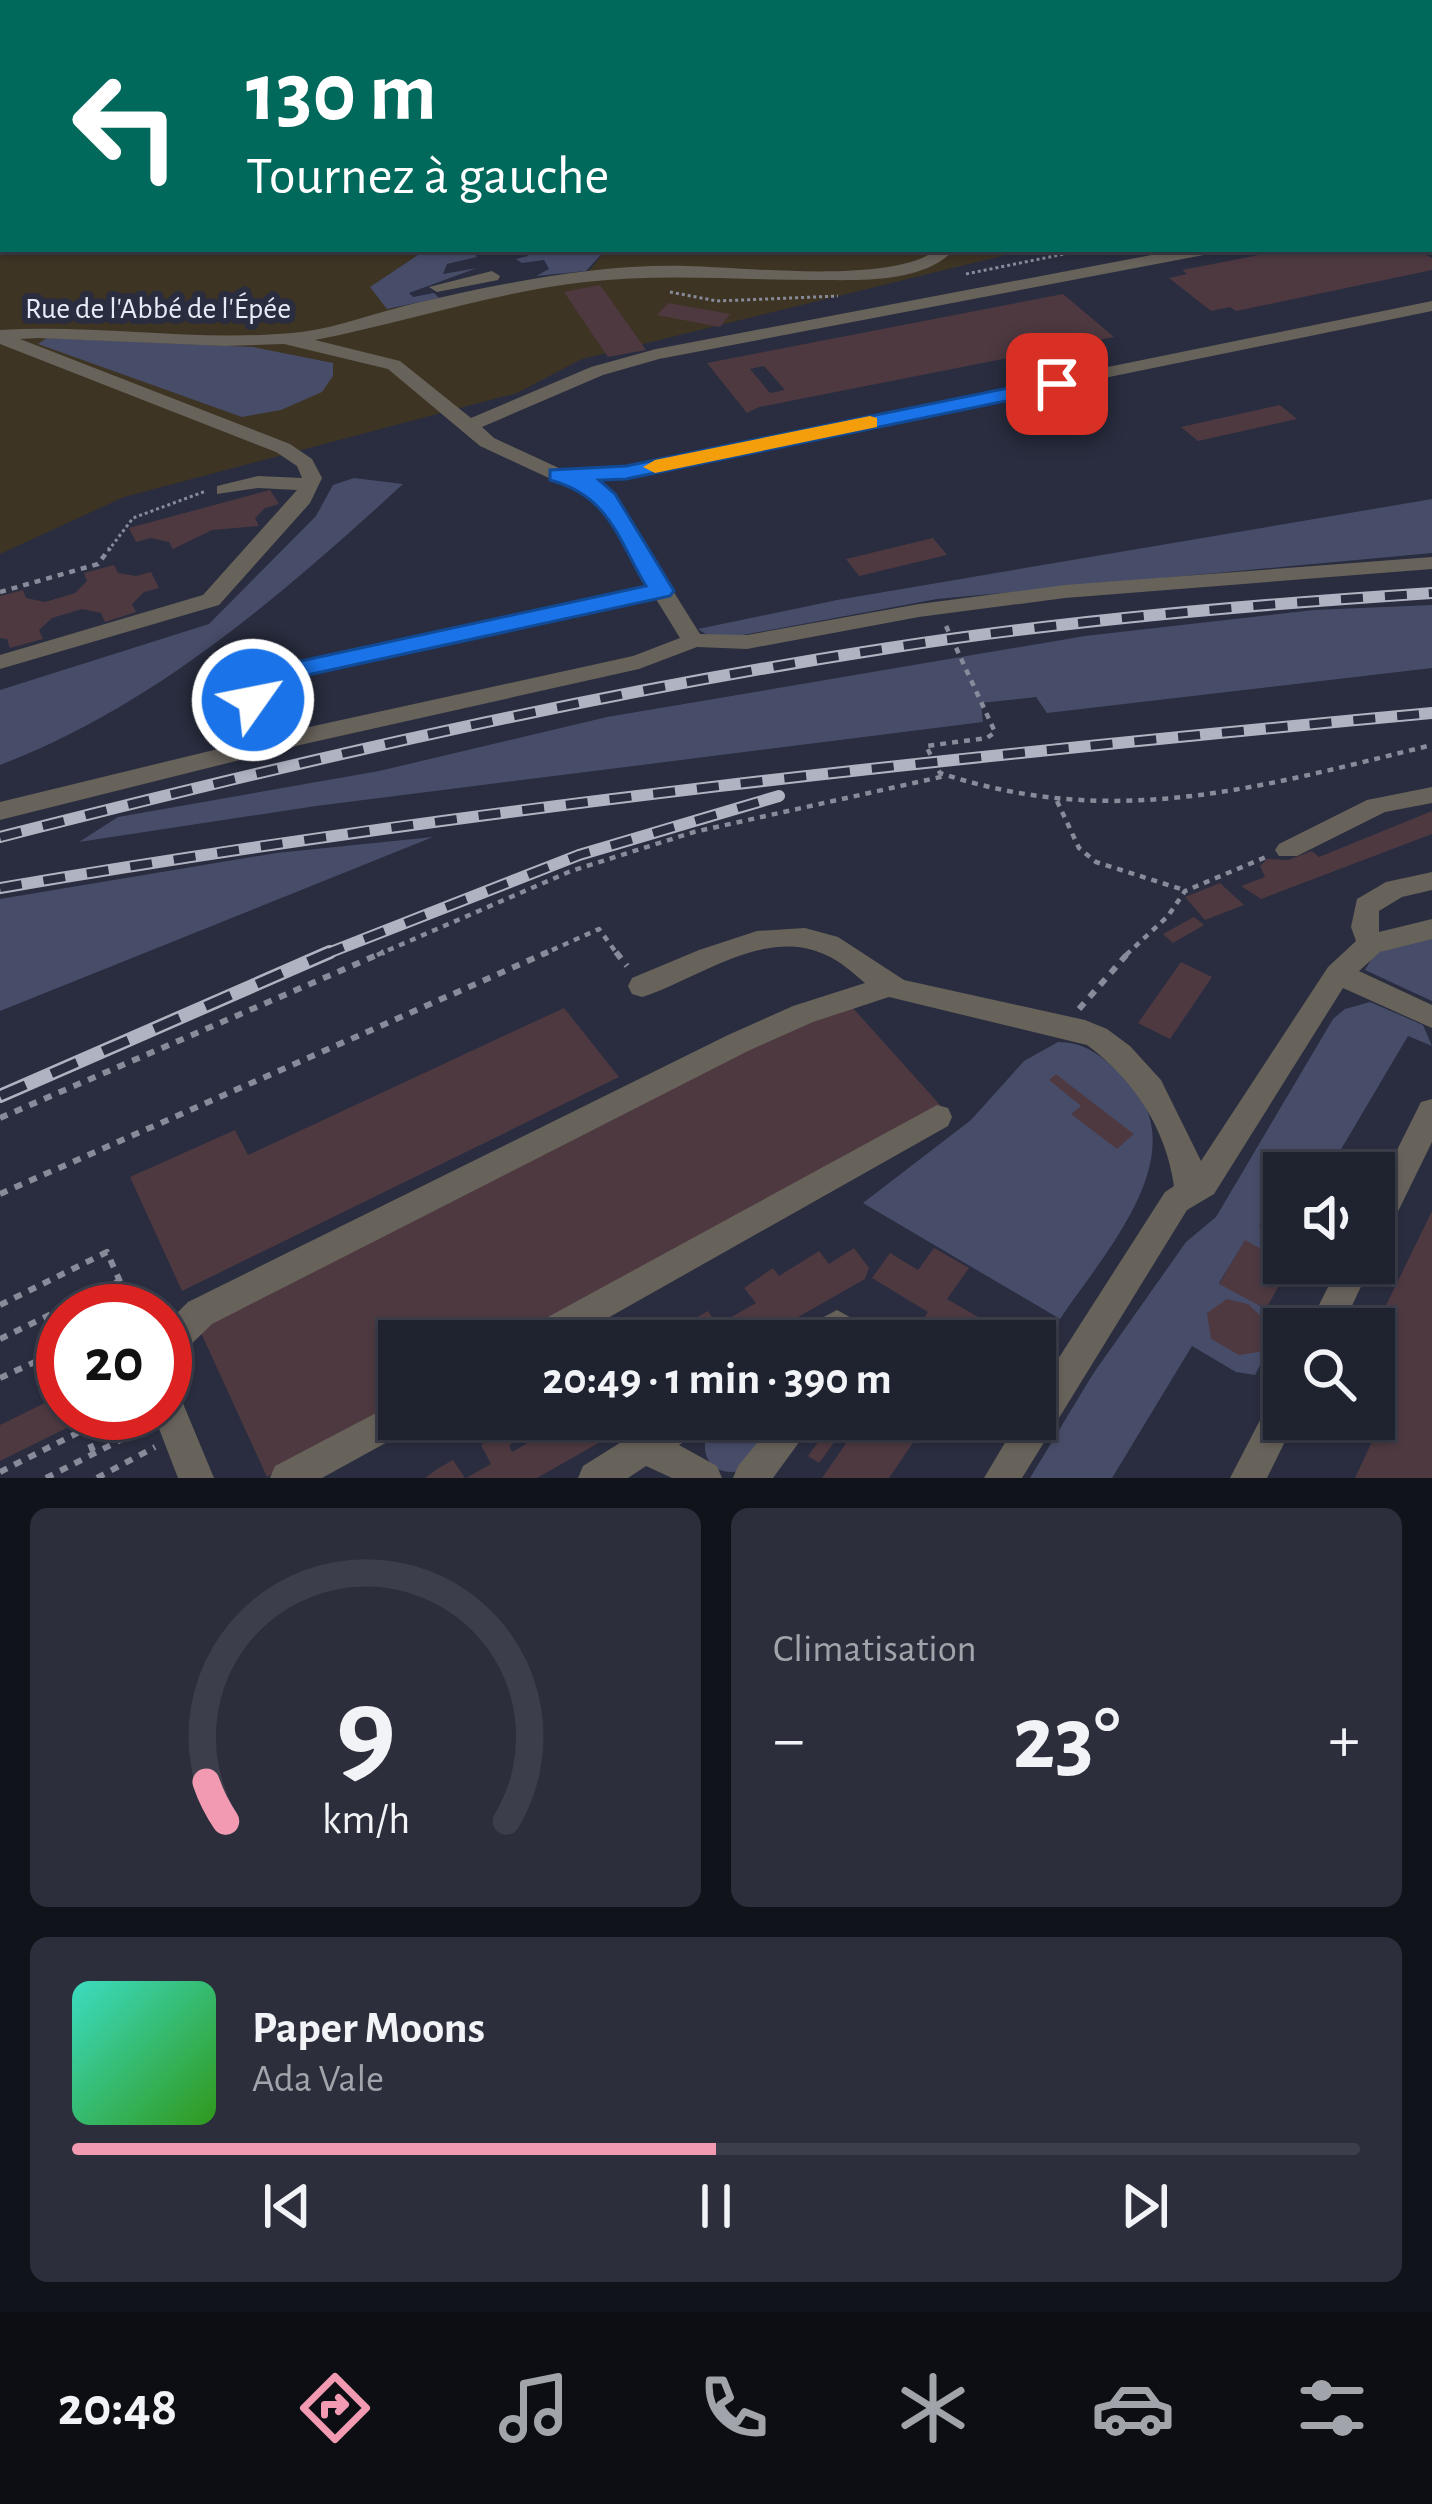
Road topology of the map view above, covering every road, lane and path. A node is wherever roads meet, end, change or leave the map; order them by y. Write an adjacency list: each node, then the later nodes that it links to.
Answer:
1 (944, 252): 9 (street, Rue de l'Abbé de l'Épée)
2 (1074, 252): 5 (path)
3 (1192, 252): 14 (street)
4 (452, 267): 6 (street)
5 (966, 274)
6 (491, 276): 7 (street); 9 (street)
7 (437, 287)
8 (657, 289): 10 (path)
9 (486, 296): 13 (street, Rue de l'Abbé de l'Épée)
10 (838, 296)
11 (1432, 307): 15 (street)
12 (0, 336): 13 (street, Rue de l'Abbé de l'Épée); 16 (street)
13 (287, 339): 14 (street)
14 (467, 427): 15 (street)
15 (558, 475): 19 (street)
16 (311, 485): 17 (street); 23 (street)
17 (220, 488): 20 (path)
18 (1432, 563): 21 (street)
19 (661, 591): 22 (street); 24 (street)
20 (0, 592)
21 (929, 610): 22 (street); 26 (path)
22 (692, 639): 29 (street)
23 (0, 662)
24 (235, 712)
25 (1432, 745): 28 (path)
26 (945, 776): 28 (path); 41 (path)
27 (1432, 795): 30 (street)
28 (1057, 801): 32 (path)
29 (0, 812)
30 (1288, 850): 32 (path)
31 (1432, 881): 34 (street)
32 (1185, 891): 39 (path)
33 (1431, 929): 34 (street)
34 (1371, 944): 35 (street)
35 (1338, 974): 38 (street); 44 (street)
36 (642, 986): 37 (street); 45 (path)
37 (889, 986): 39 (street); 50 (street)
38 (1432, 1017)
39 (1065, 1028): 44 (street)
40 (1432, 1112): 43 (street)
41 (0, 1118)
42 (937, 1118): 49 (street)
43 (1395, 1186)
44 (1191, 1194): 73 (street)
45 (0, 1195)
46 (120, 1281): 47 (path); 48 (path); 51 (path)
47 (121, 1284)
48 (0, 1306)
49 (574, 1320)
50 (192, 1321)
51 (0, 1339)
52 (36, 1361): 53 (path)
53 (0, 1378)
54 (378, 1429): 69 (street)
55 (63, 1440): 65 (path)
56 (88, 1440): 64 (path)
57 (123, 1440): 64 (path)
58 (143, 1440): 67 (path)
59 (180, 1440): 68 (street)
60 (656, 1440): 63 (street)
61 (782, 1440): 72 (street)
62 (1268, 1440): 74 (street)
63 (643, 1448): 70 (street); 71 (street)
64 (94, 1454): 66 (path)
65 (0, 1472)
66 (46, 1478)
67 (97, 1478)
68 (196, 1478)
69 (288, 1478)
70 (596, 1478)
71 (704, 1478)
72 (751, 1478)
73 (1002, 1478)
74 (1248, 1478)

